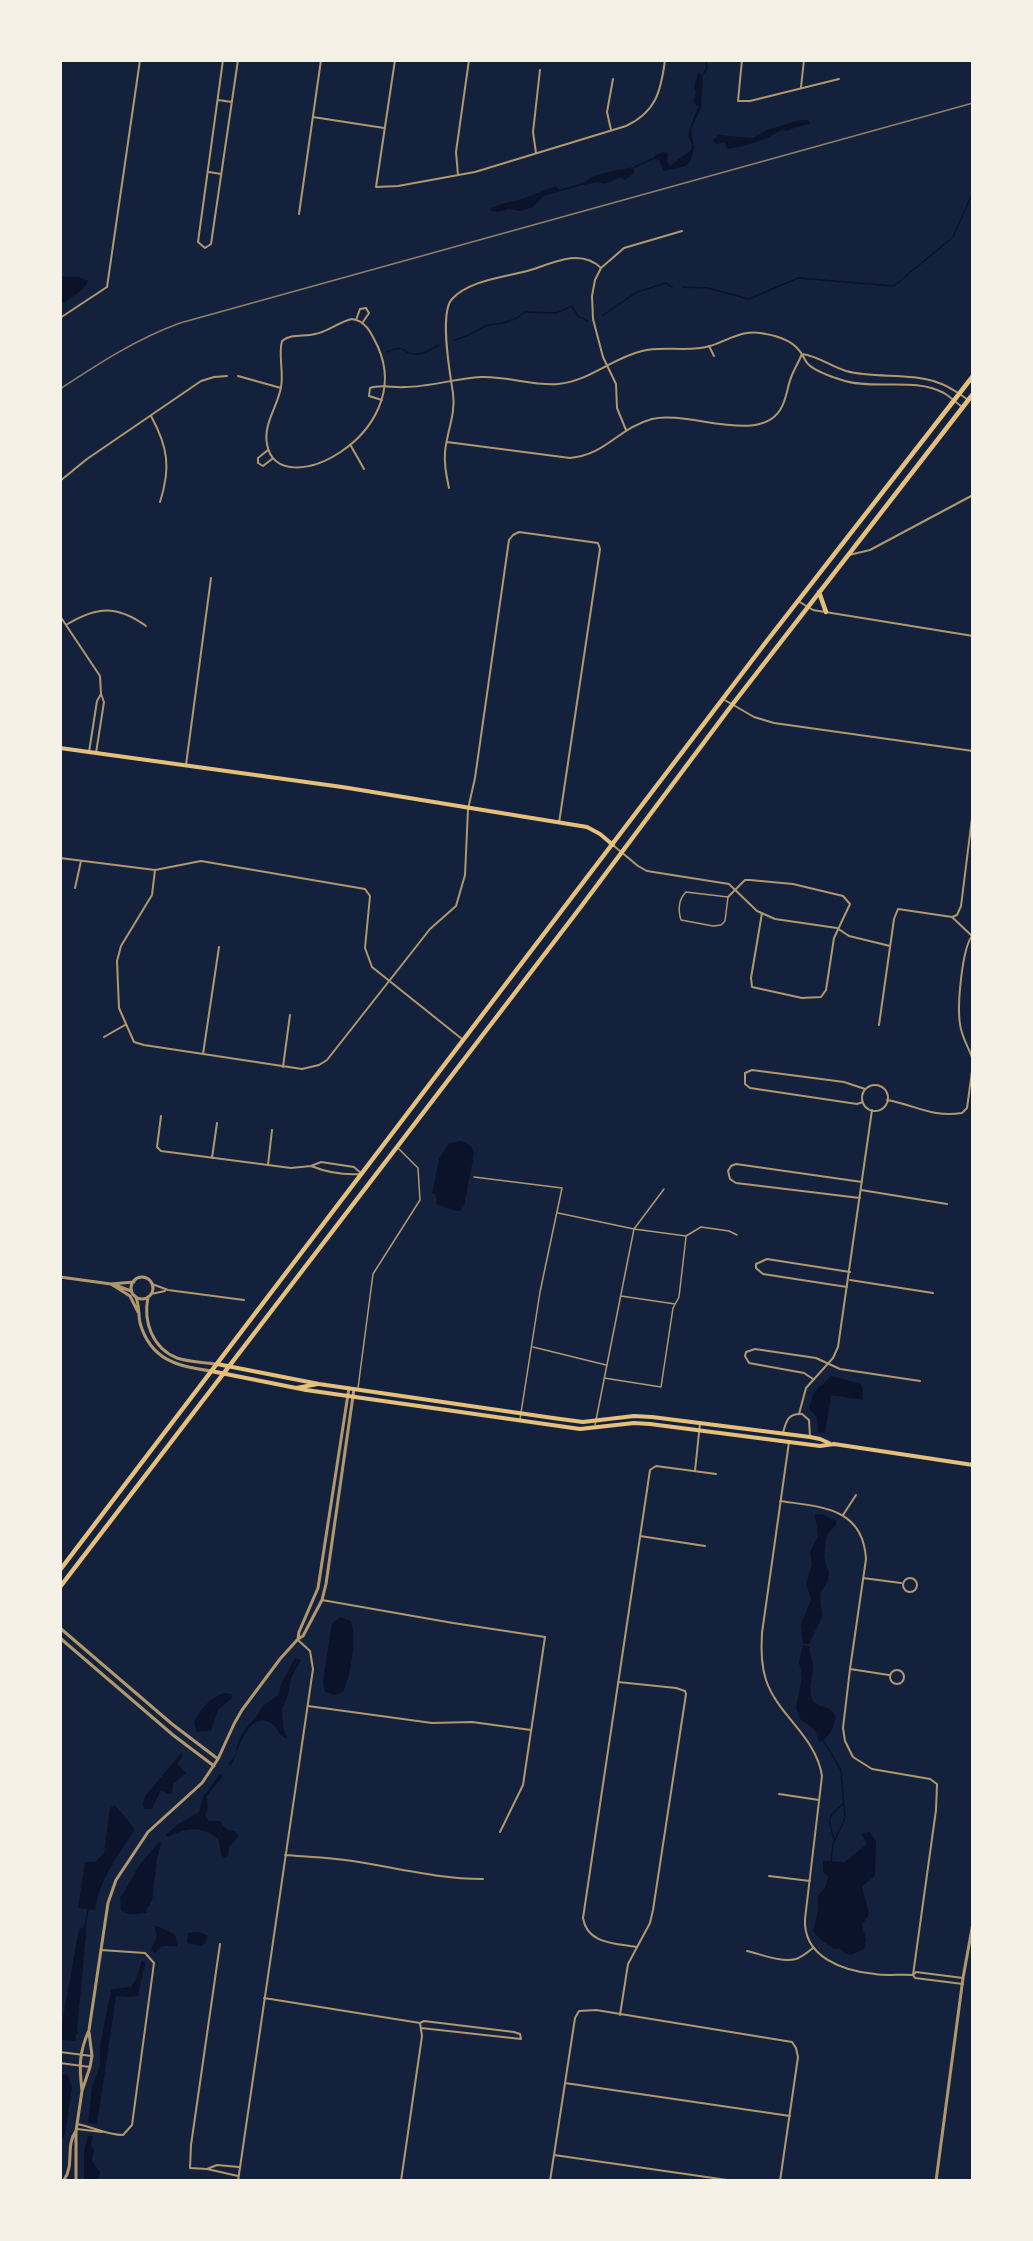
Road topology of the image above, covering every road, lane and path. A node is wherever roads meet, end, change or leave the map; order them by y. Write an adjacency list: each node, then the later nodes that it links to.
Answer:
1 (140, 60): 26 (street)
2 (223, 60): 14 (street)
3 (238, 60): 15 (street)
4 (321, 60): 16 (street)
5 (395, 60): 17 (street)
6 (469, 60): 22 (street)
7 (665, 60): 18 (street)
8 (742, 60): 13 (street)
9 (804, 60): 13 (street)
10 (540, 70): 19 (street)
11 (613, 79): 18 (street)
12 (839, 79): 13 (street)
13 (800, 88)
14 (218, 100): 15 (street); 20 (street)
15 (232, 102): 21 (street)
16 (313, 117): 17 (street); 23 (street)
17 (385, 128): 22 (street)
18 (611, 130): 19 (street)
19 (536, 153): 22 (street)
20 (208, 172): 21 (street); 21 (street)
21 (221, 174)
22 (458, 175)
23 (299, 214)
24 (682, 231): 25 (street)
25 (601, 268): 32 (street); 37 (street)
26 (60, 318)
27 (356, 320): 28 (street); 28 (street); 40 (street)
28 (363, 322): 38 (street)
29 (709, 346): 30 (street); 31 (street); 32 (street)
30 (802, 354): 36 (street); 39 (street); 48 (street)
31 (714, 357)
32 (608, 366): 37 (street); 48 (street)
33 (227, 376): 47 (street)
34 (238, 376): 40 (street)
35 (973, 376): 41 (main road)
36 (896, 377): 39 (street); 41 (street)
37 (450, 381): 38 (street); 49 (street)
38 (386, 385): 43 (street); 43 (street)
39 (895, 385): 45 (street)
40 (281, 388): 51 (street)
41 (959, 394): 44 (street); 45 (main road)
42 (973, 394): 44 (main road)
43 (382, 399): 50 (street)
44 (968, 400): 46 (main road)
45 (954, 401): 46 (street); 61 (main road)
46 (963, 407): 58 (main road)
47 (150, 416): 54 (street); 57 (street)
48 (626, 430): 49 (street)
49 (447, 442): 55 (street)
50 (351, 446): 52 (street); 53 (street)
51 (268, 450): 52 (street); 52 (street)
52 (272, 458)
53 (364, 470)
54 (60, 481)
55 (449, 488)
56 (973, 495): 58 (street)
57 (160, 502)
58 (849, 555): 60 (main road)
59 (211, 578): 75 (street)
60 (819, 592): 62 (main road); 63 (main road)
61 (798, 601): 62 (street); 69 (main road)
62 (807, 607): 63 (street); 70 (main road)
63 (826, 612): 67 (street)
64 (60, 616): 65 (street)
65 (66, 625): 66 (street); 68 (street)
66 (146, 626)
67 (973, 636)
68 (101, 694): 73 (street); 74 (street)
69 (723, 699): 70 (street); 79 (main road)
70 (732, 705): 72 (street); 82 (main road)
71 (60, 748): 73 (main road)
72 (973, 751)
73 (89, 752): 74 (main road)
74 (96, 753): 75 (main road)
75 (186, 765): 76 (main road)
76 (468, 809): 78 (main road); 78 (street); 96 (street)
77 (973, 810): 80 (street)
78 (559, 823): 79 (main road)
79 (613, 845): 82 (street); 94 (main road)
80 (968, 847): 81 (street); 90 (street)
81 (973, 848)
82 (622, 853): 87 (street); 95 (main road)
83 (60, 858): 84 (street)
84 (81, 861): 85 (street); 86 (street)
85 (155, 870): 96 (street); 98 (street)
86 (75, 888)
87 (736, 890): 88 (street); 89 (street); 91 (street)
88 (728, 897): 88 (lane)
89 (762, 913): 91 (street); 91 (street)
90 (952, 916): 92 (street); 103 (street)
91 (837, 928): 92 (street)
92 (890, 946): 99 (street)
93 (219, 947): 102 (street)
94 (528, 957): 95 (main road); 101 (main road)
95 (538, 962): 113 (main road)
96 (388, 981): 101 (street); 105 (street)
97 (290, 1015): 105 (street)
98 (125, 1025): 100 (street); 102 (street)
99 (879, 1025)
100 (104, 1037)
101 (464, 1041): 119 (main road)
102 (203, 1054): 105 (street)
103 (973, 1060)
104 (973, 1064): 107 (street)
105 (283, 1067)
106 (865, 1089): 107 (street); 108 (street); 108 (street)
107 (887, 1100): 109 (street)
108 (863, 1102): 109 (street)
109 (872, 1110): 122 (street)
110 (161, 1116): 114 (street)
111 (217, 1123): 114 (street)
112 (272, 1130): 116 (street)
113 (397, 1147): 121 (main road); 162 (lane)
114 (213, 1158): 116 (street)
115 (334, 1164): 117 (street); 118 (street); 119 (street)
116 (268, 1165): 117 (street)
117 (311, 1166): 118 (street)
118 (334, 1172): 119 (street)
119 (362, 1174): 121 (main road); 152 (main road)
120 (474, 1177): 127 (lane)
121 (371, 1181): 154 (main road)
122 (862, 1182): 124 (street); 125 (street)
123 (664, 1189): 128 (lane)
124 (861, 1191): 125 (street); 126 (street)
125 (860, 1198): 131 (street)
126 (947, 1204)
127 (557, 1213): 128 (lane); 148 (lane)
128 (634, 1229): 130 (lane); 142 (lane)
129 (737, 1235): 130 (lane)
130 (686, 1236): 144 (lane)
131 (850, 1272): 133 (street); 137 (street)
132 (60, 1277): 135 (street)
133 (849, 1280): 137 (street); 139 (street)
134 (134, 1282): 135 (street); 136 (street); 140 (street)
135 (111, 1284): 140 (street); 145 (street)
136 (152, 1284): 138 (street); 141 (street)
137 (847, 1287): 151 (street)
138 (168, 1290): 141 (street); 143 (street)
139 (933, 1293)
140 (133, 1294): 141 (street); 145 (street)
141 (150, 1296): 146 (street)
142 (620, 1296): 144 (lane); 153 (lane)
143 (244, 1300)
144 (675, 1304): 157 (lane)
145 (138, 1314): 147 (street)
146 (148, 1326): 147 (street); 149 (street)
147 (142, 1328): 150 (street)
148 (532, 1347): 153 (lane); 164 (lane)
149 (166, 1352): 150 (street); 152 (street)
150 (160, 1354): 155 (street)
151 (828, 1363): 158 (street); 158 (street); 159 (street)
152 (217, 1365): 154 (main road); 155 (main road)
153 (606, 1365): 157 (lane)
154 (228, 1366): 156 (main road); 160 (main road)
155 (211, 1371): 156 (main road); 187 (main road)
156 (222, 1374): 161 (main road); 190 (main road)
157 (604, 1378): 167 (lane)
158 (813, 1380): 165 (street)
159 (920, 1381)
160 (319, 1384): 161 (main road); 162 (main road)
161 (296, 1388): 163 (main road)
162 (353, 1389): 163 (street); 164 (main road)
163 (350, 1397): 166 (main road); 176 (street); 177 (street)
164 (522, 1413): 166 (lane); 167 (main road)
165 (799, 1414): 171 (street); 172 (street)
166 (520, 1420): 169 (main road)
167 (595, 1422): 168 (main road); 169 (lane)
168 (700, 1423): 170 (street); 171 (main road)
169 (594, 1429): 170 (main road)
170 (700, 1431): 173 (main road); 178 (street)
171 (783, 1433): 172 (main road)
172 (810, 1437): 174 (main road)
173 (789, 1442): 174 (main road); 181 (street)
174 (830, 1444): 175 (main road)
175 (973, 1465)
176 (336, 1466): 177 (street); 183 (street)
177 (343, 1468): 184 (street)
178 (695, 1471): 179 (street); 185 (street)
179 (716, 1474)
180 (855, 1496): 182 (street)
181 (780, 1501): 182 (street); 208 (street)
182 (843, 1515): 188 (street)
183 (326, 1528): 184 (street); 191 (street)
184 (333, 1529): 192 (street)
185 (640, 1536): 186 (street); 200 (street)
186 (705, 1546)
187 (60, 1570)
188 (863, 1578): 189 (street); 197 (street)
189 (903, 1583): 189 (street)
190 (60, 1587)
191 (316, 1595): 192 (street); 195 (street)
192 (322, 1600): 195 (street); 204 (street)
193 (60, 1628): 196 (street)
194 (60, 1638): 198 (street)
195 (298, 1639): 203 (street); 205 (street)
196 (103, 1664): 198 (street); 201 (street)
197 (850, 1669): 199 (street); 223 (street)
198 (98, 1670): 202 (street)
199 (890, 1675): 199 (street)
200 (618, 1682): 217 (street); 217 (street)
201 (143, 1698): 202 (street); 205 (street)
202 (137, 1704): 206 (street)
203 (308, 1706): 204 (street); 210 (street)
204 (531, 1730): 209 (street)
205 (218, 1759): 206 (street)
206 (214, 1766): 219 (street)
207 (780, 1794): 208 (street)
208 (819, 1800): 213 (street)
209 (500, 1832)
210 (285, 1855): 212 (street); 226 (street)
211 (769, 1876): 213 (street)
212 (483, 1879)
213 (810, 1881): 218 (street)
214 (973, 1923): 215 (street)
215 (972, 1932): 221 (street)
216 (220, 1944): 247 (street)
217 (636, 1947): 227 (street)
218 (813, 1948): 220 (street); 223 (street)
219 (101, 1950): 232 (street); 244 (street)
220 (747, 1951)
221 (967, 1959): 222 (street); 224 (street)
222 (973, 1960)
223 (914, 1973): 224 (street); 225 (street)
224 (963, 1978): 225 (street)
225 (963, 1984): 256 (street)
226 (264, 1998): 229 (street); 246 (street)
227 (620, 2015): 239 (street); 241 (street)
228 (430, 2022): 229 (street); 231 (street); 231 (street)
229 (420, 2023): 230 (street)
230 (421, 2028): 231 (street); 252 (street)
231 (429, 2029)
232 (89, 2030): 234 (street); 235 (street)
233 (60, 2052): 234 (street)
234 (81, 2055): 235 (street); 237 (street)
235 (92, 2056): 238 (street)
236 (60, 2063): 237 (street)
237 (79, 2066): 238 (street); 240 (street)
238 (90, 2067): 240 (street)
239 (565, 2084): 241 (street); 245 (street)
240 (82, 2091): 242 (street)
241 (790, 2116): 255 (street)
242 (77, 2124): 243 (street); 244 (street)
243 (76, 2130): 244 (street); 249 (street); 250 (street)
244 (102, 2132)
245 (554, 2155): 253 (street); 254 (street)
246 (240, 2167): 247 (street); 248 (street)
247 (207, 2169): 248 (street)
248 (238, 2176): 251 (street)
249 (63, 2181): 250 (main road)
250 (75, 2181)
251 (238, 2181)
252 (401, 2181)
253 (550, 2181)
254 (734, 2181)
255 (780, 2181)
256 (936, 2181)

